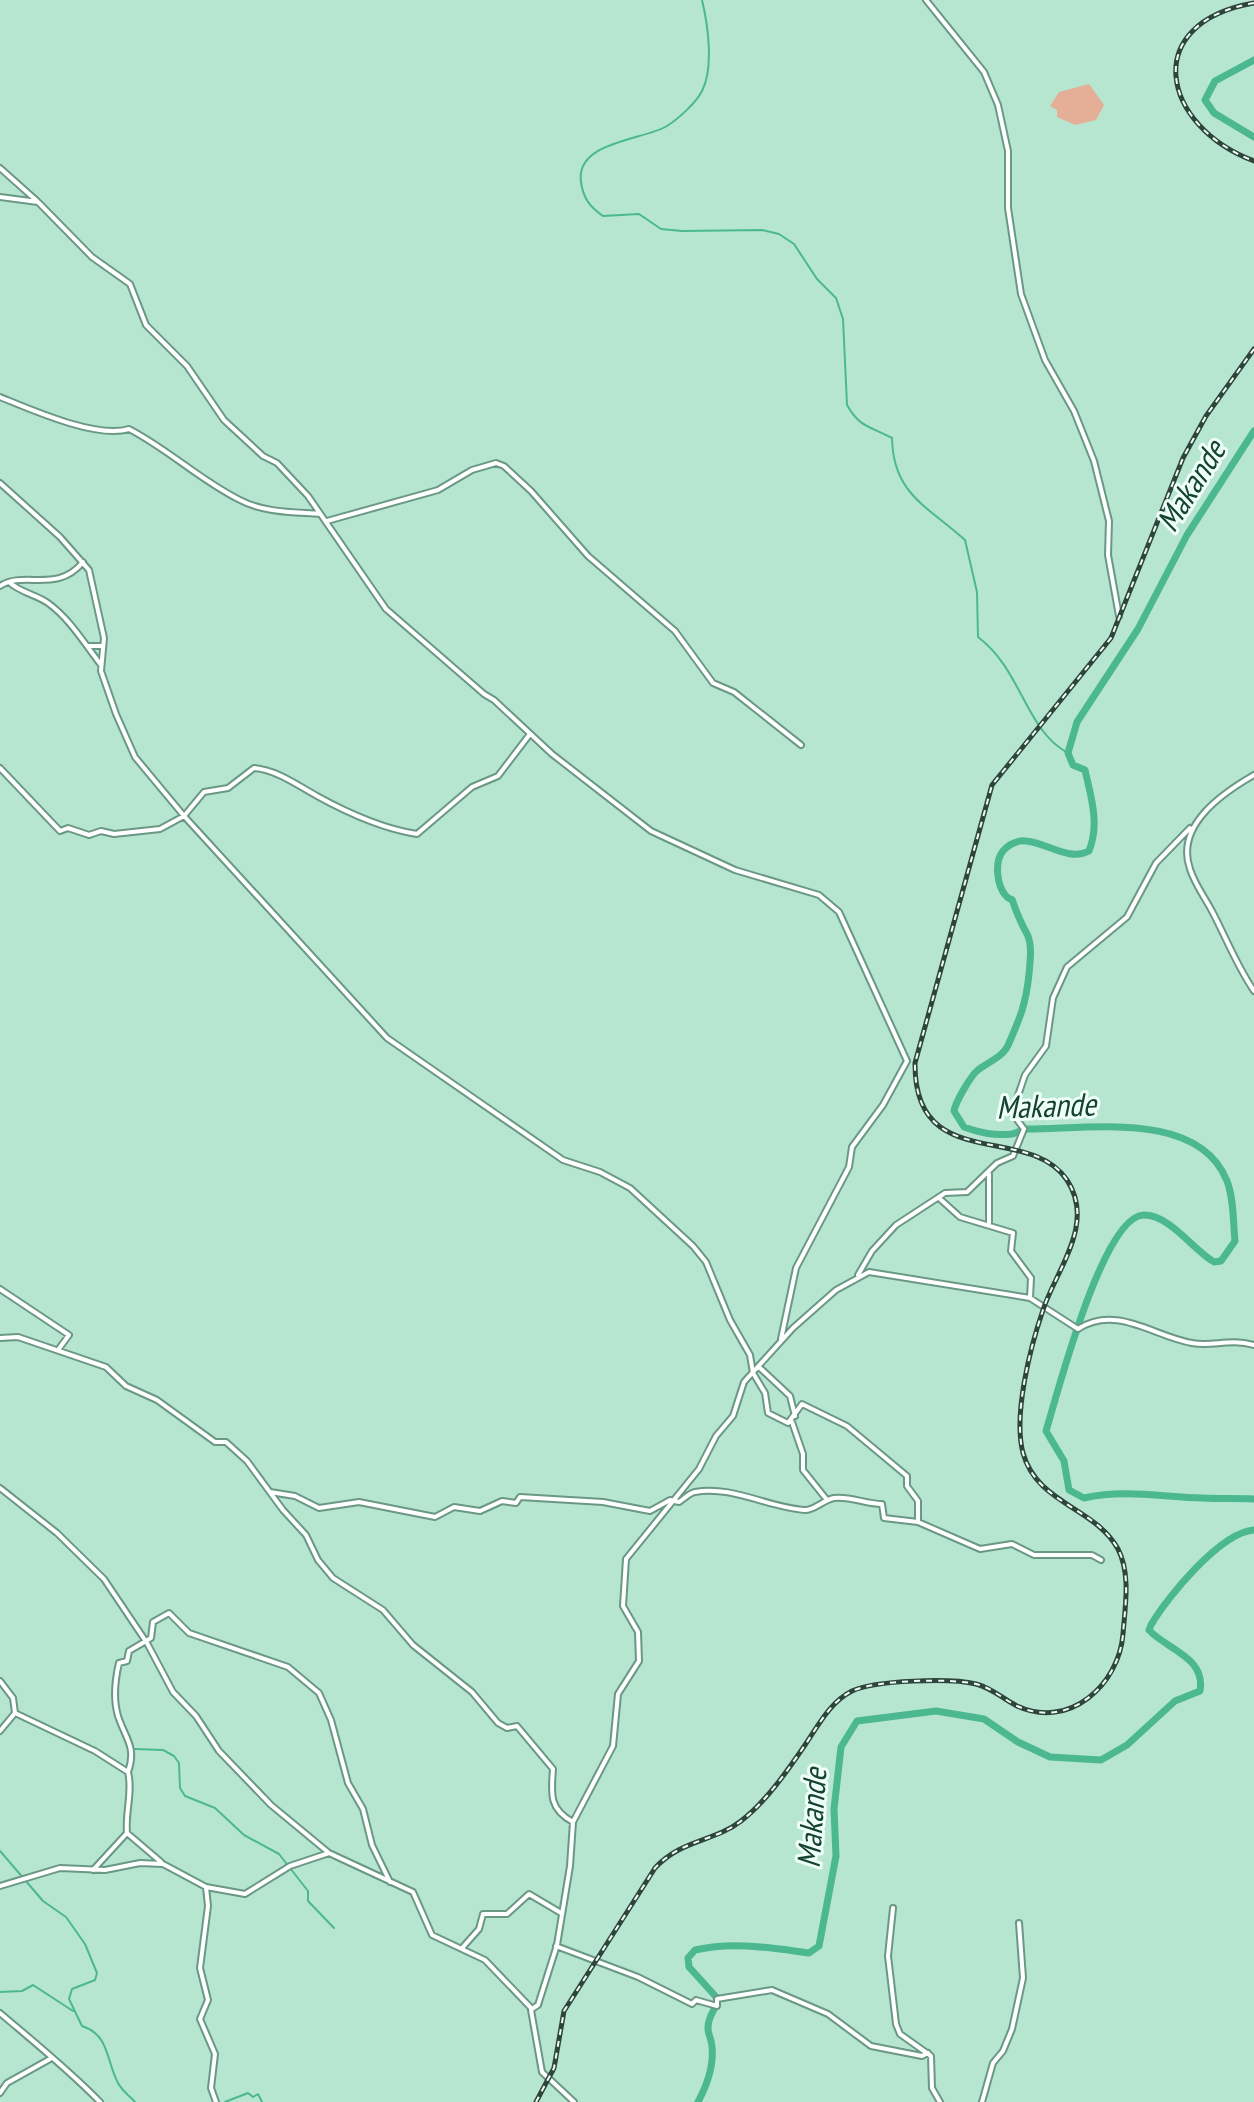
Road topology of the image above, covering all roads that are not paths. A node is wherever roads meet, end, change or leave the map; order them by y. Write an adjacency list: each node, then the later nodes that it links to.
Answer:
1 (926, 0): 12 (street)
2 (0, 168): 4 (street)
3 (0, 197): 4 (street)
4 (38, 202): 7 (street)
5 (0, 397): 7 (street)
6 (0, 483): 9 (street)
7 (320, 514): 8 (street)
8 (327, 521): 16 (street); 17 (street)
9 (83, 562): 10 (street); 14 (street)
10 (9, 582): 11 (street); 13 (street)
11 (0, 586)
12 (1119, 616)
13 (88, 646): 14 (street); 15 (street)
14 (103, 646): 15 (street)
15 (101, 665): 20 (street)
16 (530, 734): 20 (street); 30 (street)
17 (801, 745)
18 (0, 768): 20 (street)
19 (1254, 775): 21 (street)
20 (184, 816): 34 (street)
21 (1190, 828): 22 (street); 23 (street)
22 (1254, 991)
23 (989, 1174): 24 (street); 25 (street)
24 (938, 1197): 25 (street); 26 (street)
25 (989, 1223): 28 (street)
26 (858, 1275): 28 (street); 30 (street)
27 (0, 1289): 32 (street)
28 (1030, 1298): 31 (street)
29 (0, 1338): 32 (street)
30 (781, 1341): 33 (street)
31 (1254, 1345)
32 (58, 1350): 37 (street)
33 (759, 1367): 34 (street); 35 (street)
34 (753, 1373): 35 (street); 39 (street)
35 (794, 1418): 38 (street); 40 (street)
36 (0, 1488): 42 (street)
37 (270, 1492): 39 (street); 47 (street)
38 (827, 1500): 39 (street); 40 (street)
39 (674, 1501): 47 (street)
40 (918, 1522): 41 (street)
41 (1101, 1560)
42 (147, 1643): 46 (street); 49 (street); 52 (street)
43 (0, 1681): 44 (street)
44 (15, 1713): 45 (street); 46 (street)
45 (0, 1731)
46 (128, 1772): 48 (street)
47 (573, 1822): 56 (street)
48 (127, 1833): 50 (street); 51 (street)
49 (329, 1853): 52 (street); 54 (street)
50 (163, 1864): 51 (street); 54 (street)
51 (93, 1870): 53 (street)
52 (390, 1882): 59 (street)
53 (0, 1886)
54 (206, 1887): 68 (street)
55 (893, 1908): 64 (street)
56 (561, 1913): 58 (street); 59 (street)
57 (1019, 1923): 71 (street)
58 (556, 1946): 60 (street); 64 (street)
59 (463, 1947): 61 (street)
60 (538, 2005): 61 (street); 63 (street)
61 (530, 2008): 63 (street)
62 (0, 2013): 65 (street)
63 (534, 2014): 69 (street)
64 (928, 2053): 70 (street)
65 (51, 2058): 66 (street); 67 (street)
66 (0, 2093)
67 (100, 2102)
68 (216, 2102)
69 (574, 2102)
70 (940, 2102)
71 (982, 2102)

